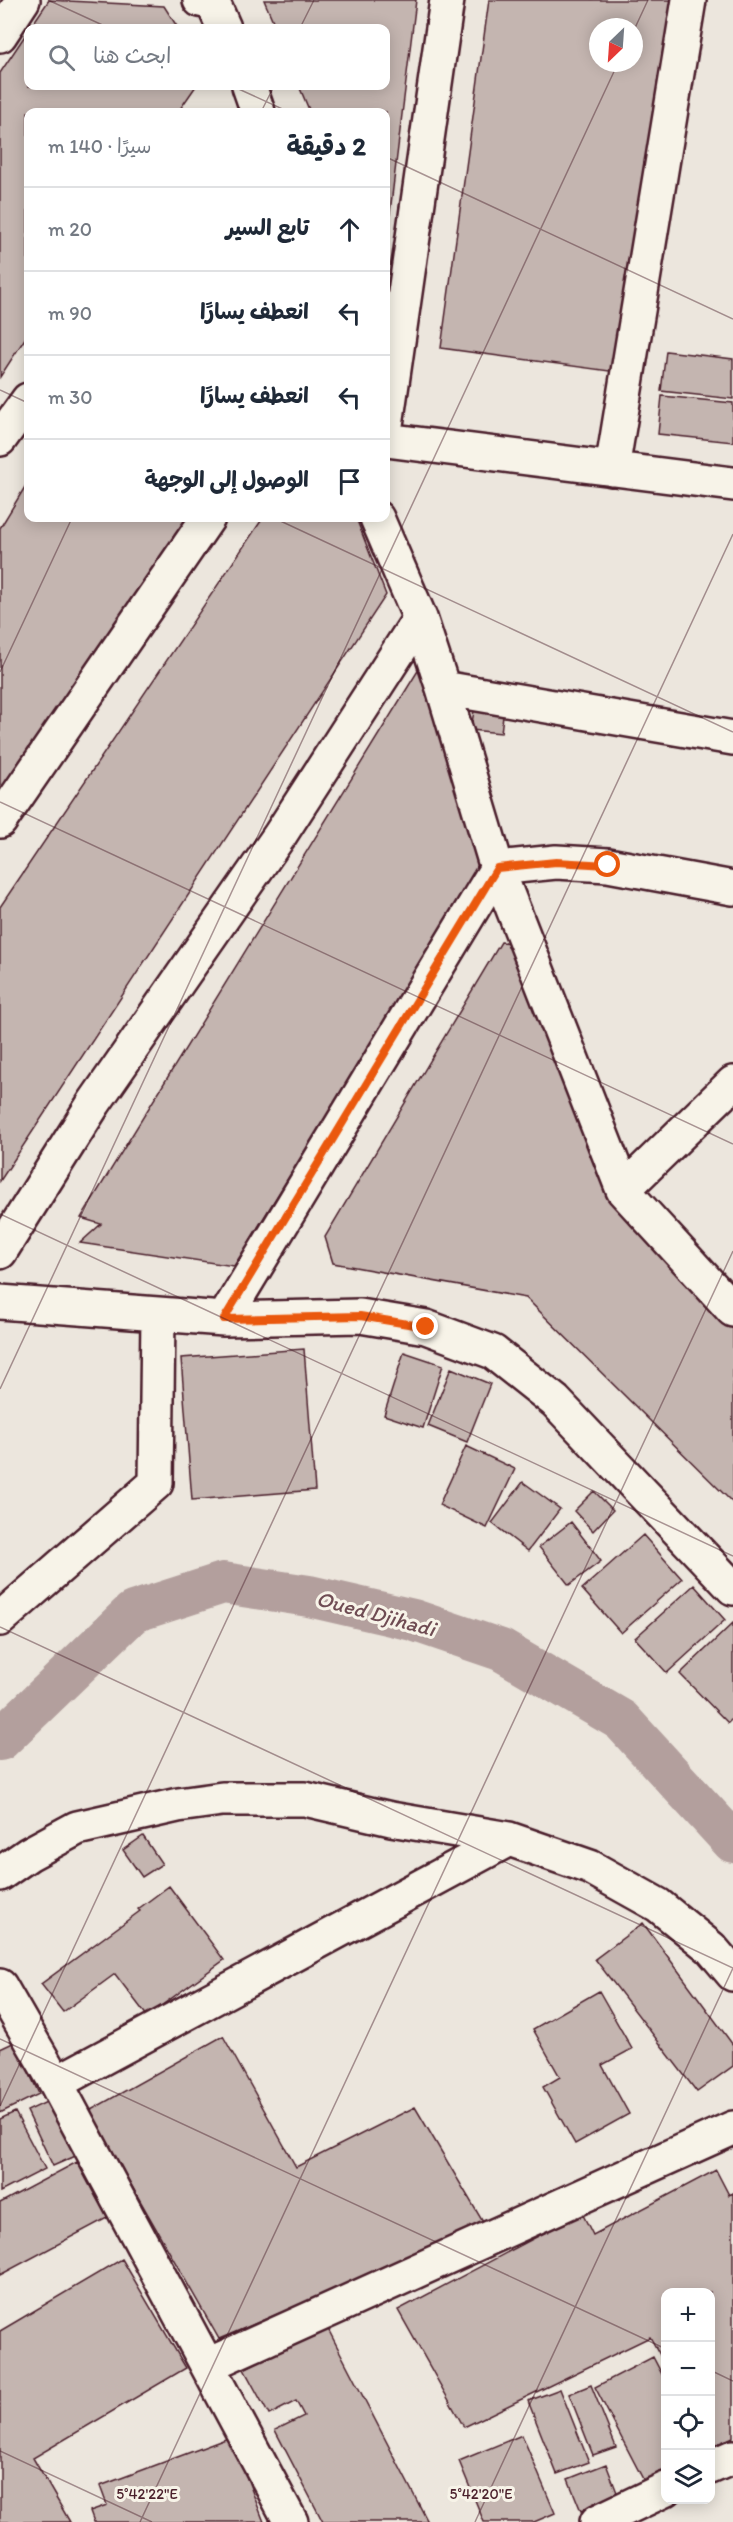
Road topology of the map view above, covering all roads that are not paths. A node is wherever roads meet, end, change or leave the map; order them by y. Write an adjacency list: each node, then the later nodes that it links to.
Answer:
1 (22, 0): 4 (street)
2 (447, 0): 5 (street)
3 (689, 0): 9 (street)
4 (0, 35)
5 (390, 396)
6 (24, 406): 7 (street)
7 (0, 439)
8 (390, 441): 9 (street)
9 (612, 469): 10 (street)
10 (733, 484)
11 (205, 522): 16 (street)
12 (379, 522): 13 (street)
13 (420, 618): 14 (street); 21 (street)
14 (443, 688): 15 (street); 17 (street)
15 (733, 738)
16 (0, 821)
17 (497, 868): 18 (street); 20 (street); 25 (street)
18 (733, 888)
19 (733, 1083): 20 (street)
20 (623, 1190): 23 (street)
21 (0, 1252)
22 (0, 1302): 24 (street)
23 (733, 1310)
24 (158, 1315): 25 (street); 27 (street)
25 (224, 1319): 26 (street)
26 (733, 1588)
27 (0, 1619)
28 (509, 1839): 29 (street); 30 (street); 32 (street)
29 (0, 1874)
30 (733, 1974)
31 (0, 1986): 32 (street)
32 (56, 2083): 34 (street)
33 (733, 2128): 34 (street)
34 (208, 2365): 38 (street)
35 (733, 2457): 36 (street)
36 (715, 2466)
37 (661, 2491): 39 (street)
38 (291, 2522)
39 (597, 2522)

